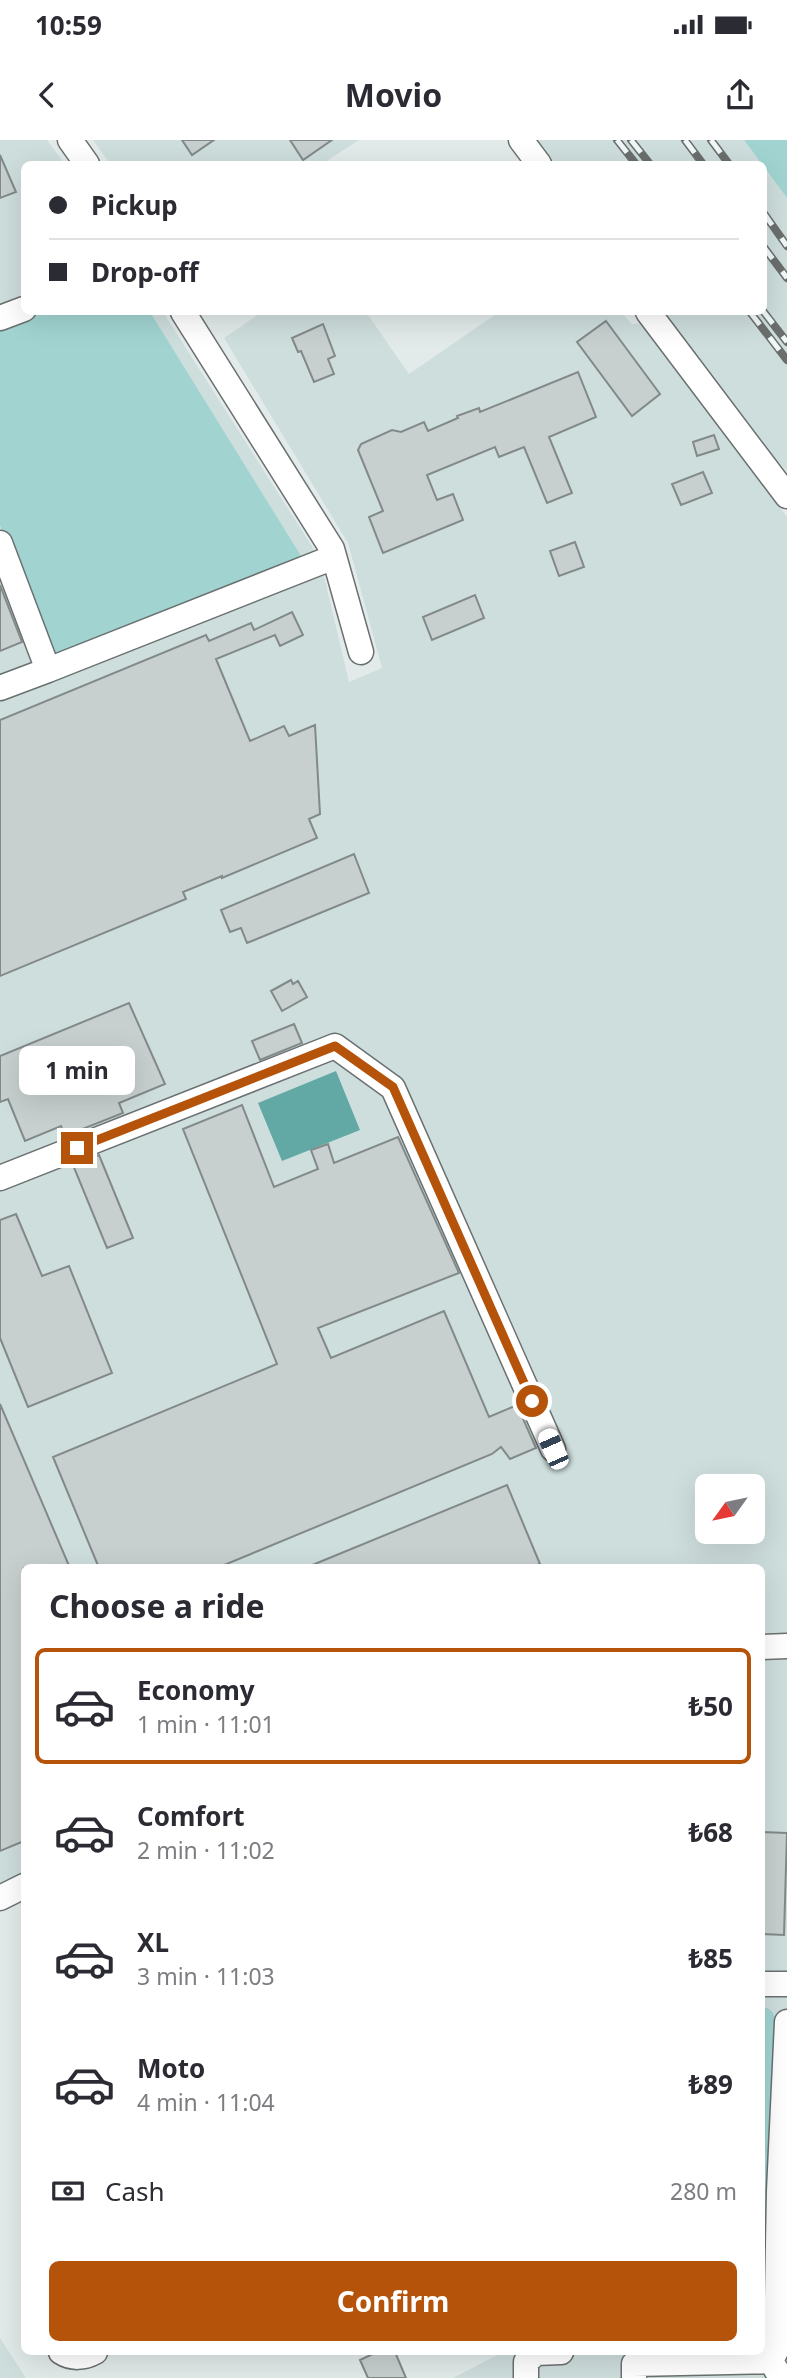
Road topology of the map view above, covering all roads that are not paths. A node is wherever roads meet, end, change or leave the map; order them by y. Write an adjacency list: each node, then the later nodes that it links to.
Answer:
1 (70, 140): 3 (street)
2 (521, 140): 4 (street)
3 (85, 161)
4 (537, 161)
5 (21, 310): 8 (street)
6 (185, 315): 11 (street)
7 (650, 315): 9 (street)
8 (0, 318)
9 (787, 496)
10 (0, 543): 13 (street)
11 (334, 557): 12 (street); 13 (street)
12 (361, 652)
13 (47, 670): 14 (street)
14 (0, 688)
15 (0, 1178): 16 (street)
16 (553, 1449)
17 (787, 1646): 18 (street)
18 (765, 1647)
19 (21, 1888): 20 (street)
20 (0, 1898)
21 (765, 1983): 22 (street)
22 (787, 1984)
23 (787, 2022): 26 (street)
24 (534, 2355): 27 (street)
25 (630, 2365): 26 (street)
26 (776, 2369)
27 (526, 2378)

